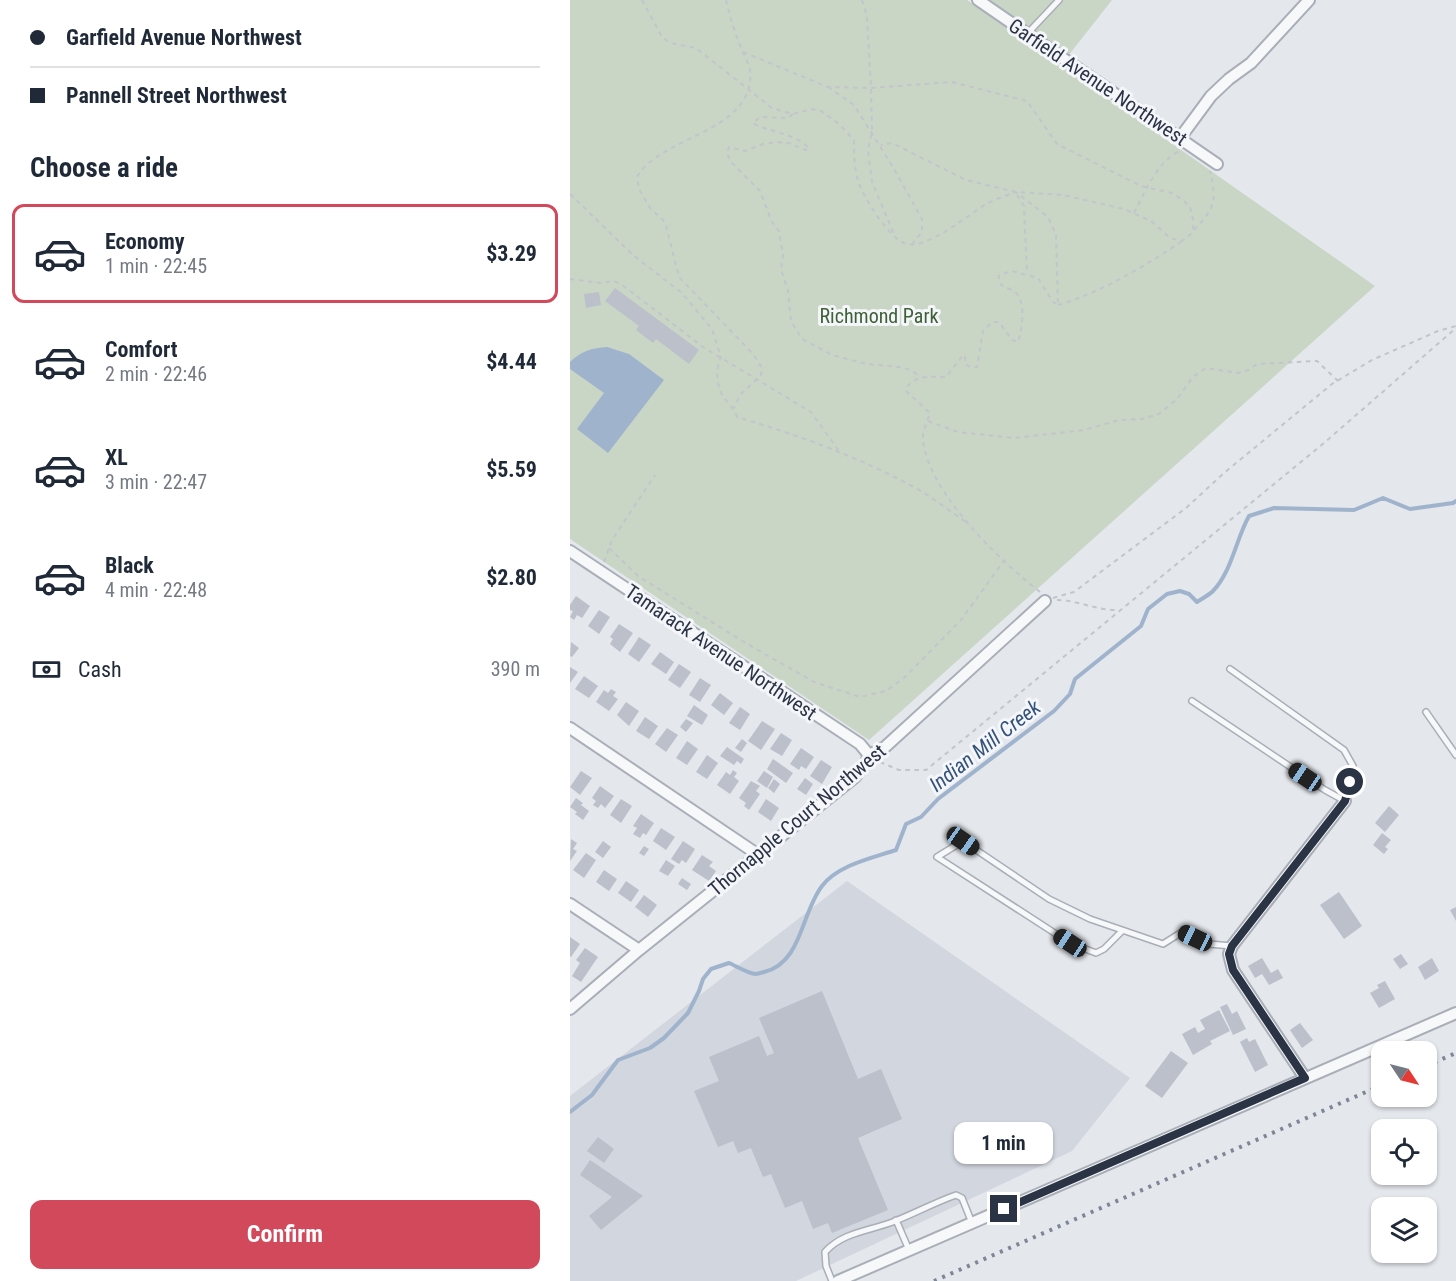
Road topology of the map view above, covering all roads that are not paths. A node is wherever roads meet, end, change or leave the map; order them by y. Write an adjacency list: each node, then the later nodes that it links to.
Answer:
1 (978, 0): 4 (street, Garfield Avenue Northwest)
2 (1059, 0): 4 (lane)
3 (1309, 0): 5 (street)
4 (1027, 34): 5 (street, Garfield Avenue Northwest)
5 (1180, 138): 6 (street, Garfield Avenue Northwest)
6 (1217, 164)
7 (570, 551): 13 (street, Tamarack Avenue Northwest)
8 (1047, 600): 13 (street, Thornapple Court Northwest)
9 (1230, 669): 15 (lane)
10 (1192, 701): 15 (lane)
11 (1426, 712): 14 (lane)
12 (570, 728): 16 (street)
13 (869, 755): 16 (street, Thornapple Court Northwest)
14 (1456, 755)
15 (1345, 801): 19 (street)
16 (757, 854): 20 (street, Thornapple Court Northwest)
17 (570, 904): 20 (street)
18 (1122, 931): 18 (lane); 19 (lane)
19 (1232, 946): 23 (street)
20 (639, 950): 21 (street, Thornapple Court Northwest)
21 (570, 1009)
22 (1456, 1013): 23 (street)
23 (1305, 1078): 25 (street)
24 (896, 1220): 25 (lane); 26 (lane); 27 (lane)
25 (972, 1223): 26 (street)
26 (909, 1250): 28 (street)
27 (832, 1281)
28 (838, 1281)

